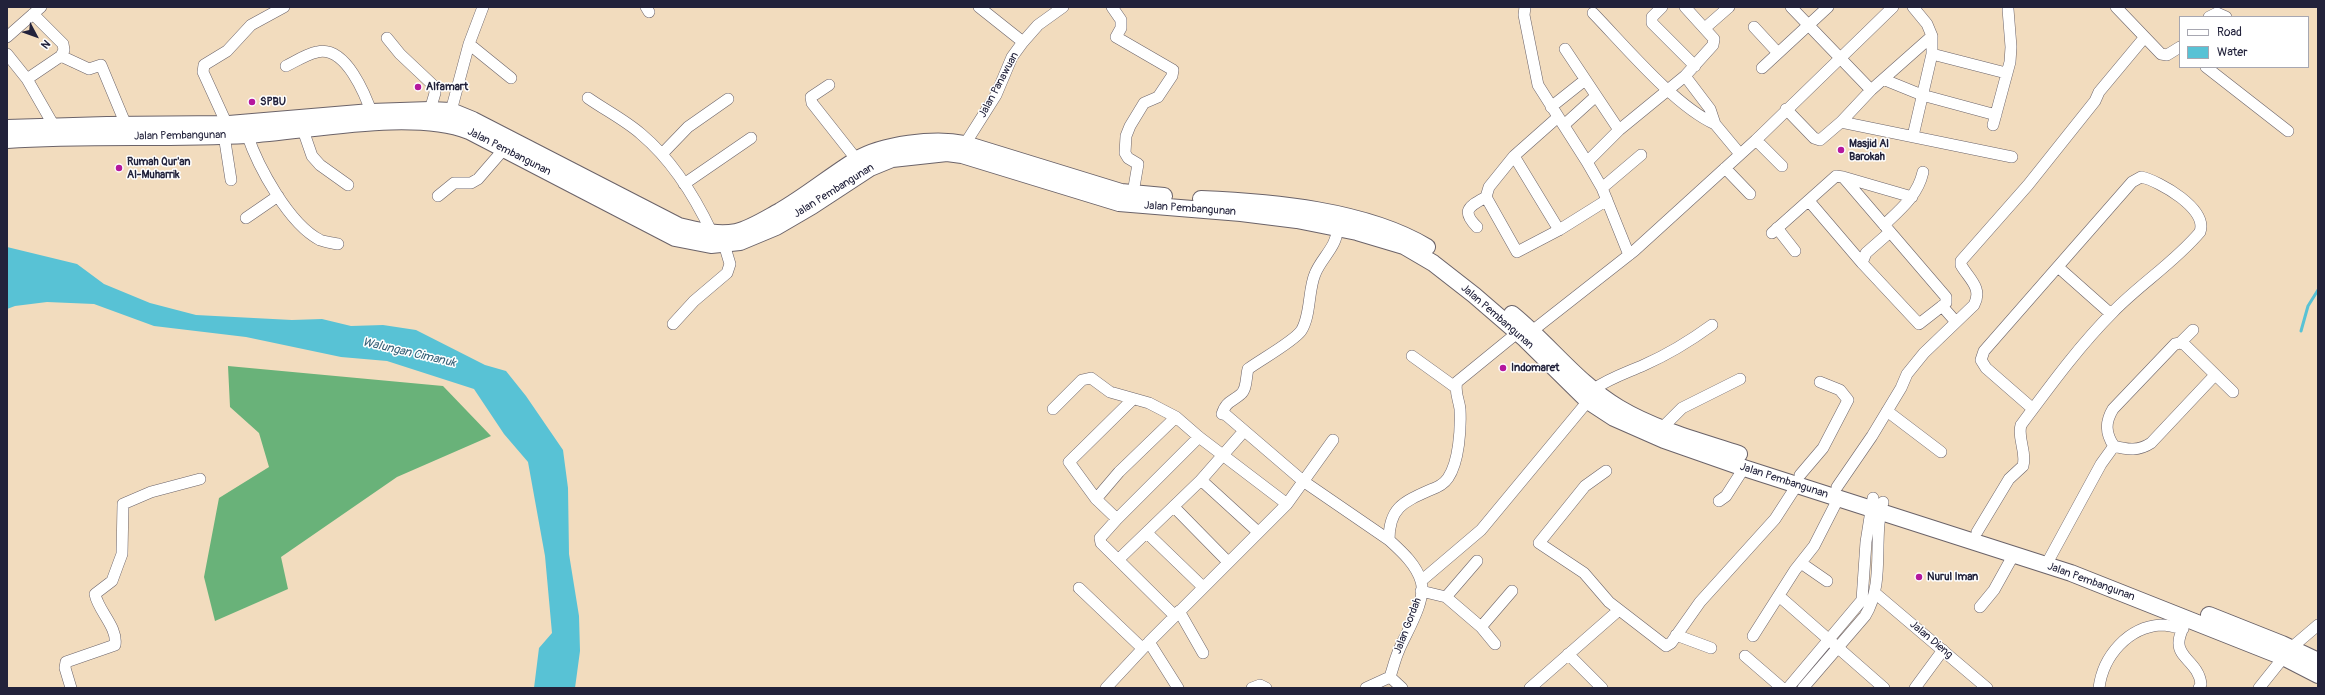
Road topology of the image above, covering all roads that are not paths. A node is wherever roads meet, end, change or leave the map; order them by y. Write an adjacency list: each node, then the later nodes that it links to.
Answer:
1 (284, 7): 67 (street)
2 (483, 7): 28 (street)
3 (979, 7): 27 (street)
4 (1063, 7): 27 (street, Jalan Panawuan)
5 (1112, 7): 91 (street)
6 (1525, 7): 53 (street)
7 (1662, 7): 37 (street)
8 (1685, 7): 22 (street)
9 (1729, 7): 22 (street)
10 (1791, 7): 20 (street)
11 (1828, 7): 20 (street)
12 (1893, 7): 35 (street)
13 (1913, 7): 23 (street)
14 (2118, 8): 26 (street)
15 (2008, 9): 40 (street)
16 (37, 10): 24 (street); 34 (street)
17 (1593, 13): 47 (street)
18 (2211, 16): 19 (street)
19 (2224, 16)
20 (1808, 26): 31 (street); 35 (street)
21 (1754, 27): 31 (street)
22 (1705, 28): 37 (street)
23 (1932, 36): 33 (street); 45 (street)
24 (7, 37)
25 (387, 38): 55 (street)
26 (2144, 38): 29 (street); 115 (street)
27 (1022, 42): 74 (street, Jalan Panawuan)
28 (469, 44): 42 (street); 56 (street)
29 (2179, 47)
30 (1565, 48): 44 (street)
31 (1778, 53): 38 (street)
32 (7, 54): 43 (street)
33 (1932, 54): 40 (street); 49 (street)
34 (61, 56): 43 (street); 61 (street)
35 (1839, 59): 48 (street); 54 (street)
36 (286, 66): 57 (street)
37 (1694, 66): 41 (street)
38 (1762, 68)
39 (2207, 68): 66 (street)
40 (2006, 73): 49 (street)
41 (1685, 76): 47 (street); 60 (street)
42 (511, 78)
43 (27, 79): 62 (street)
44 (1585, 80): 50 (street); 53 (street)
45 (1885, 80): 48 (street); 49 (street)
46 (828, 85): 81 (street)
47 (1669, 90): 60 (street); 65 (street)
48 (1871, 90): 59 (street)
49 (1922, 95): 69 (street)
50 (1596, 96): 58 (street); 65 (street)
51 (588, 98): 75 (street)
52 (728, 99): 75 (street)
53 (1551, 107): 58 (street)
54 (1786, 109): 59 (street); 72 (street)
55 (430, 110): 56 (main road, Jalan Pembangunan); 57 (main road, Jalan Pembangunan)
56 (451, 111): 78 (main road, Jalan Pembangunan)
57 (373, 118): 64 (main road, Jalan Pembangunan); 67 (main road, Jalan Pembangunan); 73 (main road, Jalan Pembangunan)
58 (1561, 121): 79 (street); 82 (street)
59 (1841, 122): 69 (street)
60 (1715, 124): 76 (street)
61 (126, 125): 62 (main road, Jalan Pembangunan); 67 (main road, Jalan Pembangunan)
62 (54, 126): 63 (main road, Jalan Pembangunan)
63 (7, 128)
64 (302, 130): 68 (main road, Jalan Pembangunan); 89 (street)
65 (1618, 130): 82 (street)
66 (2288, 131)
67 (228, 132): 68 (main road, Jalan Pembangunan); 71 (main road, Jalan Pembangunan); 87 (street)
68 (247, 134): 93 (street)
69 (1913, 136): 80 (street)
70 (751, 138): 88 (street)
71 (7, 140)
72 (1756, 140): 76 (street); 83 (street)
73 (504, 149): 78 (main road, Jalan Pembangunan); 94 (street)
74 (964, 149): 81 (main road, Jalan Pembangunan); 91 (main road, Jalan Pembangunan); 99 (main road, Jalan Pembangunan); 108 (main road, Jalan Pembangunan)
75 (662, 154): 88 (street)
76 (1740, 154): 84 (street)
77 (1641, 155): 90 (street)
78 (530, 156): 106 (main road, Jalan Pembangunan); 108 (main road, Jalan Pembangunan)
79 (1514, 156): 95 (street); 105 (street)
80 (2012, 157)
81 (857, 160): 106 (main road, Jalan Pembangunan)
82 (1587, 162): 90 (street)
83 (1782, 166)
84 (1725, 168): 92 (street); 110 (street)
85 (1923, 172): 96 (street)
86 (1843, 177): 96 (street); 98 (street); 104 (street)
87 (231, 180)
88 (684, 184): 106 (street)
89 (348, 185)
90 (1602, 188): 97 (street)
91 (1134, 193): 99 (main road, Jalan Pembangunan)
92 (1750, 194)
93 (278, 196): 100 (street); 107 (street)
94 (438, 196)
95 (1486, 197): 102 (street); 105 (street)
96 (1912, 197): 104 (street)
97 (1607, 200): 105 (street); 110 (street)
98 (1809, 201): 109 (street); 111 (street)
99 (1226, 206): 101 (main road, Jalan Pembangunan); 103 (main road, Jalan Pembangunan)
100 (246, 218)
101 (1361, 227): 103 (main road, Jalan Pembangunan); 119 (main road, Jalan Pembangunan)
102 (1477, 227)
103 (1336, 228): 134 (street)
104 (1887, 228): 111 (street); 113 (street)
105 (1559, 230)
106 (712, 233)
107 (338, 244)
108 (724, 244): 116 (street)
109 (1794, 251)
110 (1629, 255): 119 (street)
111 (1862, 263): 113 (street)
112 (2058, 267): 114 (street); 114 (street); 130 (street)
113 (1942, 306): 115 (street)
114 (2111, 314): 130 (street)
115 (1956, 322): 131 (street)
116 (673, 324)
117 (1712, 325): 127 (street)
118 (2193, 330): 120 (street)
119 (1525, 332): 125 (street); 127 (main road, Jalan Pembangunan)
120 (2180, 343): 122 (street); 137 (street)
121 (1412, 356): 125 (street)
122 (2215, 375): 126 (street); 137 (street)
123 (1740, 379): 133 (street)
124 (1820, 382): 144 (street)
125 (1455, 387): 156 (street)
126 (2233, 392)
127 (1591, 395): 133 (main road, Jalan Pembangunan); 140 (main road, Jalan Pembangunan); 166 (street)
128 (1133, 399): 129 (street); 132 (street); 147 (street)
129 (1053, 409)
130 (2034, 409): 154 (street)
131 (1887, 411): 138 (street); 146 (street)
132 (1176, 417): 135 (street); 147 (street)
133 (1662, 428): 144 (main road, Jalan Pembangunan)
134 (1244, 431): 139 (street); 145 (street)
135 (1198, 437): 139 (street); 152 (street)
136 (1333, 440): 145 (street)
137 (2114, 446): 161 (street)
138 (1941, 452)
139 (1224, 454): 143 (street); 149 (street)
140 (1744, 468): 144 (main road, Jalan Pembangunan); 148 (street)
141 (1606, 471): 174 (street)
142 (200, 479): 194 (street)
143 (1201, 480): 151 (street); 153 (street)
144 (1799, 480): 146 (main road, Jalan Pembangunan); 179 (street)
145 (1303, 481): 149 (street); 156 (street)
146 (1838, 493): 150 (main road, Jalan Pembangunan); 164 (street)
147 (1096, 499): 152 (street)
148 (1719, 501)
149 (1286, 504): 153 (street)
150 (1877, 505): 154 (main road, Jalan Pembangunan); 157 (street); 158 (street); 159 (main road, Jalan Pembangunan)
151 (1174, 507): 155 (street); 163 (street)
152 (1117, 519): 160 (street)
153 (1258, 532): 163 (street)
154 (1977, 532): 161 (main road, Jalan Pembangunan)
155 (1147, 533): 160 (street); 167 (street)
156 (1388, 540): 166 (street)
157 (1866, 542): 158 (street); 181 (street)
158 (1877, 543): 170 (street)
159 (2014, 554): 161 (main road, Jalan Pembangunan); 173 (street)
160 (1119, 559): 175 (street)
161 (2049, 560): 176 (main road, Jalan Pembangunan); 187 (main road, Jalan Pembangunan)
162 (1477, 561): 172 (street)
163 (1228, 562): 167 (street)
164 (1801, 563): 165 (street); 171 (street)
165 (1827, 581)
166 (1421, 586): 172 (street); 193 (street, Jalan Gordah)
167 (1203, 587): 175 (street)
168 (1079, 588): 183 (street)
169 (1512, 591): 178 (street)
170 (1875, 593): 184 (street); 186 (street, Jalan Dieng)
171 (1779, 596): 180 (street); 181 (street)
172 (1446, 597): 178 (street)
173 (1980, 607)
174 (1619, 610): 179 (street); 189 (street)
175 (1177, 613): 183 (street); 188 (street)
176 (2184, 623): 187 (main road, Jalan Pembangunan); 209 (street); 210 (street)
177 (2318, 625): 187 (street)
178 (1481, 627): 182 (street)
179 (1676, 635): 185 (street)
180 (1753, 636)
181 (1829, 638): 184 (street); 204 (street)
182 (1494, 644)
183 (1145, 645): 195 (street); 196 (street)
184 (1837, 646): 205 (street); 206 (street)
185 (1711, 648)
186 (1943, 650): 207 (street); 208 (street, Jalan Dieng)
187 (2287, 652): 191 (main road, Jalan Pembangunan); 192 (main road, Jalan Pembangunan); 211 (street)
188 (1203, 653)
189 (1568, 654): 201 (street); 202 (street)
190 (1745, 656): 203 (street)
191 (2318, 661)
192 (2318, 675)
193 (1390, 677): 199 (street); 200 (street)
194 (71, 688)
195 (1106, 688)
196 (1178, 688)
197 (1252, 688): 198 (street)
198 (1266, 688)
199 (1366, 688)
200 (1402, 688)
201 (1530, 688)
202 (1602, 688)
203 (1782, 688)
204 (1788, 688)
205 (1803, 688)
206 (1884, 688)
207 (1915, 688)
208 (1987, 688)
209 (2099, 688)
210 (2198, 688)
211 (2259, 688)

